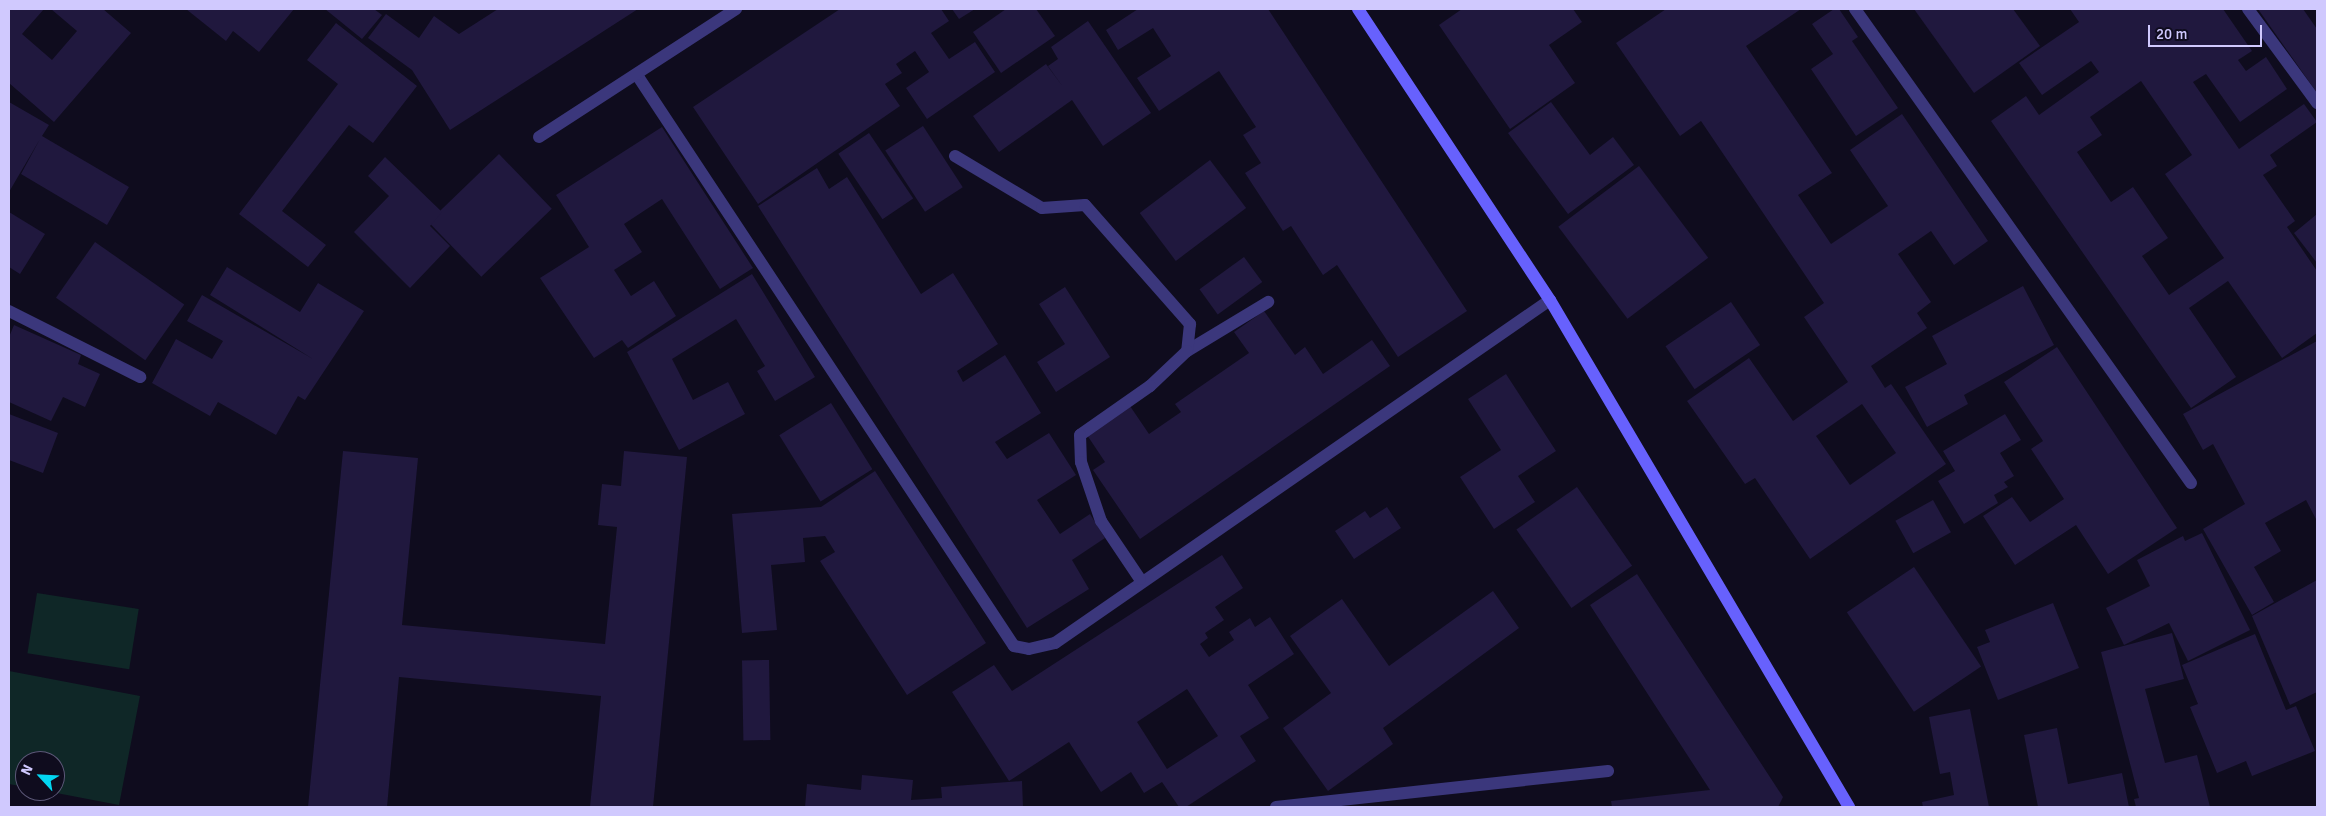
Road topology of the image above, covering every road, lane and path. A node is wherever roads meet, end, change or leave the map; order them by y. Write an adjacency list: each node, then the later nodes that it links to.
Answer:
1 (736, 9): 5 (street)
2 (1358, 9): 9 (street)
3 (1855, 9): 14 (street)
4 (2248, 9): 6 (street)
5 (637, 75): 7 (street); 15 (street)
6 (2317, 103)
7 (539, 137)
8 (955, 156): 12 (street)
9 (1550, 300): 15 (street); 18 (street)
10 (1268, 302): 12 (street)
11 (9, 311): 13 (street)
12 (1188, 351): 15 (street)
13 (140, 377)
14 (2191, 483)
15 (1140, 579)
16 (1608, 771): 17 (street)
17 (1276, 807)
18 (1848, 807)

